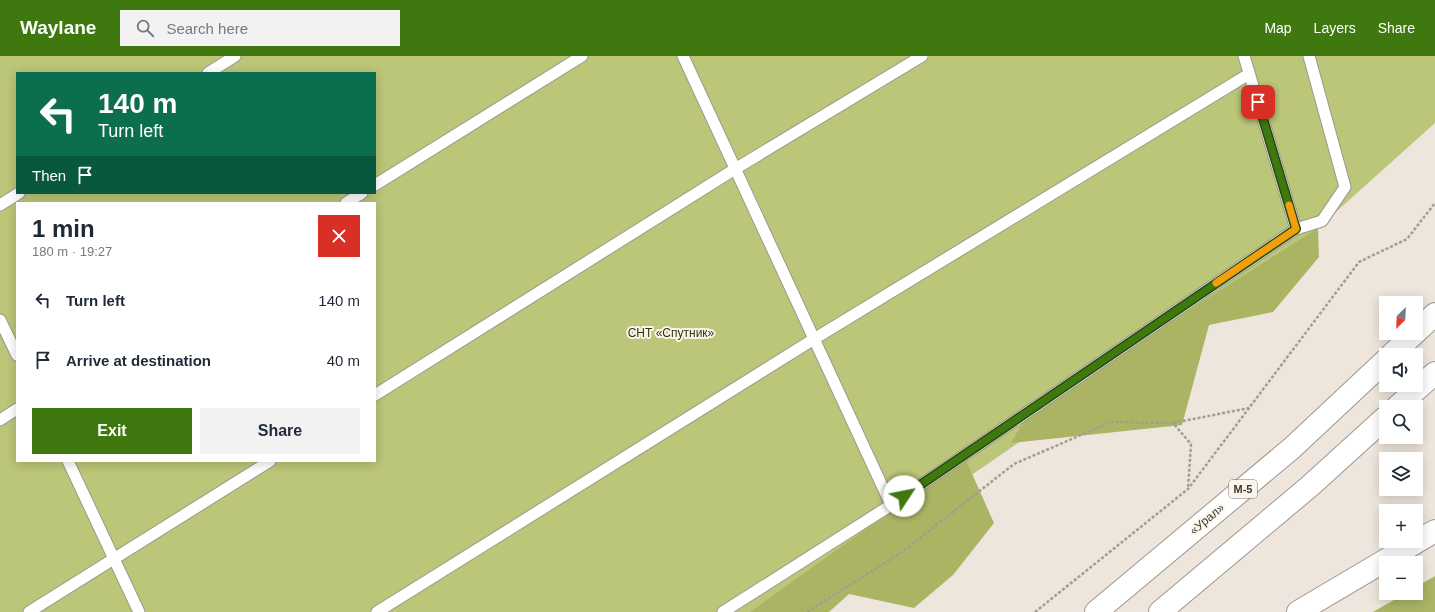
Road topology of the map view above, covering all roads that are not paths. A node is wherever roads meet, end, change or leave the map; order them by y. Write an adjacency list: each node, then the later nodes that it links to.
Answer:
1 (235, 56): 7 (lane)
2 (582, 56): 10 (lane)
3 (683, 56): 9 (lane)
4 (922, 56): 9 (lane)
5 (1244, 56): 8 (lane)
6 (1309, 56): 15 (lane)
7 (210, 72)
8 (1249, 74): 15 (lane); 19 (lane)
9 (735, 169): 19 (lane); 25 (lane)
10 (376, 184)
11 (17, 194): 14 (lane)
12 (360, 194): 13 (lane)
13 (348, 202)
14 (0, 205)
15 (1296, 229): 32 (lane)
16 (1435, 314): 18 (main road)
17 (0, 320): 22 (lane)
18 (1423, 326)
19 (814, 339): 32 (lane); 37 (lane)
20 (1408, 340): 21 (main road)
21 (1400, 348)
22 (16, 354)
23 (1379, 367): 39 (main road, «Урал» / М-5)
24 (1435, 373): 26 (main road)
25 (376, 394)
26 (1405, 400)
27 (16, 410): 28 (lane)
28 (0, 420)
29 (1379, 423): 40 (main road)
30 (68, 462): 34 (lane)
31 (268, 462): 34 (lane)
32 (891, 505): 38 (lane)
33 (1435, 532): 41 (main road)
34 (115, 558): 35 (lane); 36 (lane)
35 (29, 612)
36 (139, 612)
37 (377, 612)
38 (723, 612)
39 (1096, 612)
40 (1160, 612)
41 (1298, 612)

